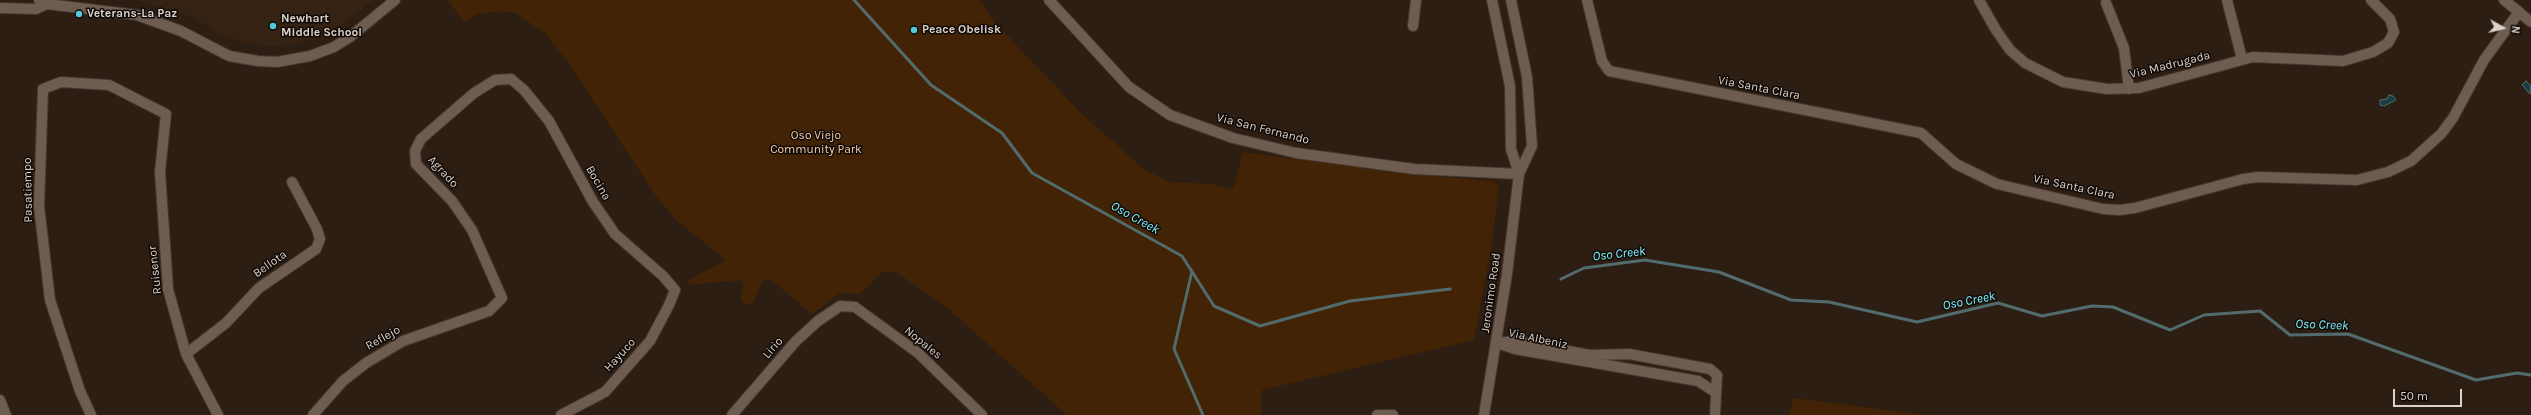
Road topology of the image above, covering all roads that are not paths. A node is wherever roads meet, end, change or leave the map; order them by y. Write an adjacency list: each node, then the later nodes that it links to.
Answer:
1 (395, 0): 11 (street)
2 (1049, 0): 21 (street, Via San Fernando)
3 (1416, 0): 16 (street)
4 (1492, 0): 21 (street, Jeronimo Road)
5 (1511, 0): 21 (street, Jeronimo Road)
6 (1587, 0): 14 (street, Via Santa Clara)
7 (1978, 0): 19 (street, Via Madrugada)
8 (2227, 0): 17 (street)
9 (2371, 0): 17 (street, Via Madrugada)
10 (2504, 0): 14 (street)
11 (43, 2): 13 (street)
12 (2106, 4): 19 (street)
13 (0, 8)
14 (2519, 12): 15 (street)
15 (2531, 22)
16 (1413, 26)
17 (2242, 59): 19 (street, Via Madrugada)
18 (511, 79): 23 (street, Bocina); 24 (street, Agrado)
19 (2129, 89)
20 (166, 114): 27 (street, Ruisenor); 33 (street, Pasatiempo)
21 (1519, 174): 26 (street, Jeronimo Road)
22 (292, 182): 27 (street, Bellota)
23 (675, 290): 36 (street, Hayuco)
24 (502, 298): 35 (street, Reflejo)
25 (840, 306): 37 (street, Lirio); 38 (street, Nopales)
26 (1496, 342): 28 (street, Via Albeniz); 29 (street, Via Albeniz); 41 (street, Jeronimo Road)
27 (186, 354): 34 (street, Ruisenor)
28 (1668, 360): 29 (street); 30 (street, Via Albeniz)
29 (1665, 376): 30 (street, Via Albeniz)
30 (1716, 392): 42 (street, Via Albeniz)
31 (0, 400): 32 (street)
32 (6, 415)
33 (91, 415)
34 (218, 415)
35 (313, 415)
36 (561, 415)
37 (732, 415)
38 (982, 415)
39 (1377, 415): 40 (street)
40 (1393, 415)
41 (1484, 415)
42 (1715, 415)

